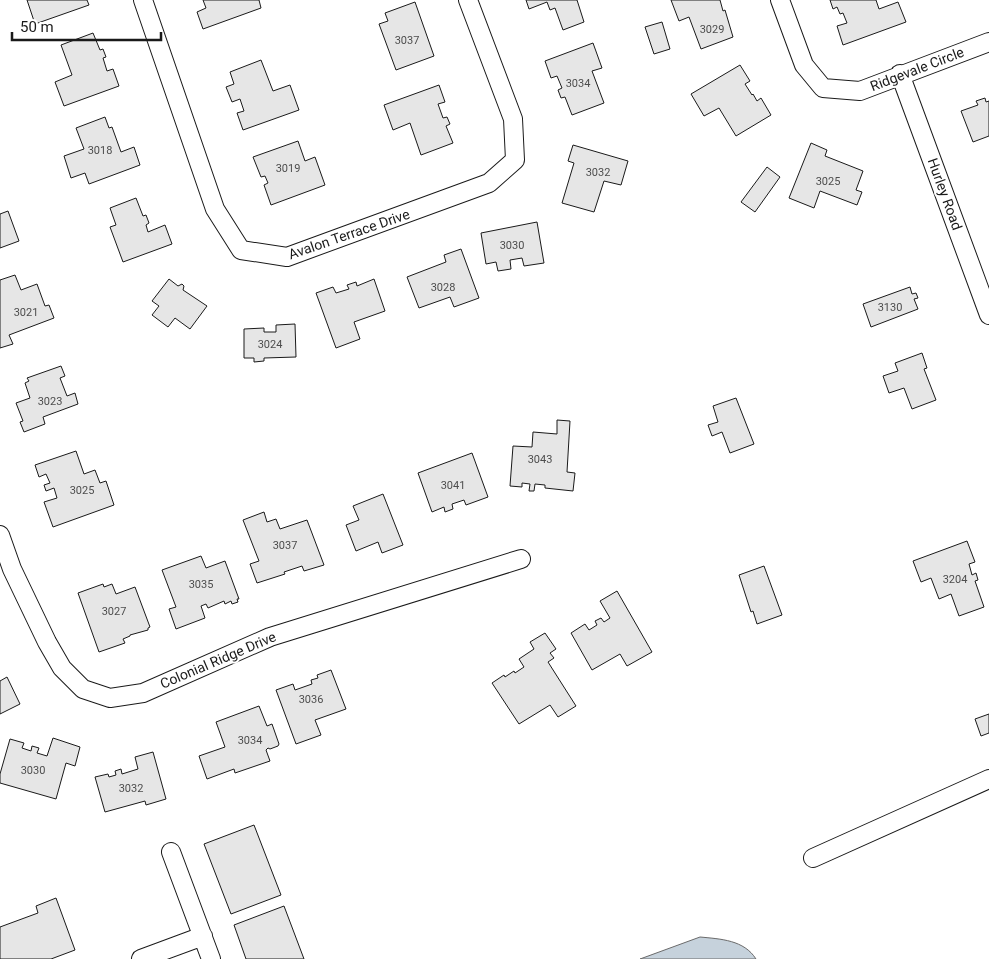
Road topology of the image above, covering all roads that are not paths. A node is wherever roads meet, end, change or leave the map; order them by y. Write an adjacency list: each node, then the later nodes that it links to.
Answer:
1 (142, 0): 2 (street, Avalon Terrace Drive)
2 (468, 0)
3 (780, 0): 5 (street, Ridgevale Circle)
4 (989, 42): 5 (street, Ridgevale Circle)
5 (900, 74): 6 (street, Hurley Road)
6 (989, 315)
7 (0, 536): 8 (street, Colonial Ridge Drive)
8 (521, 559)
9 (989, 779): 11 (street)
10 (172, 852): 12 (street)
11 (813, 858)
12 (203, 936): 13 (street); 14 (street)
13 (141, 959)
14 (211, 959)

